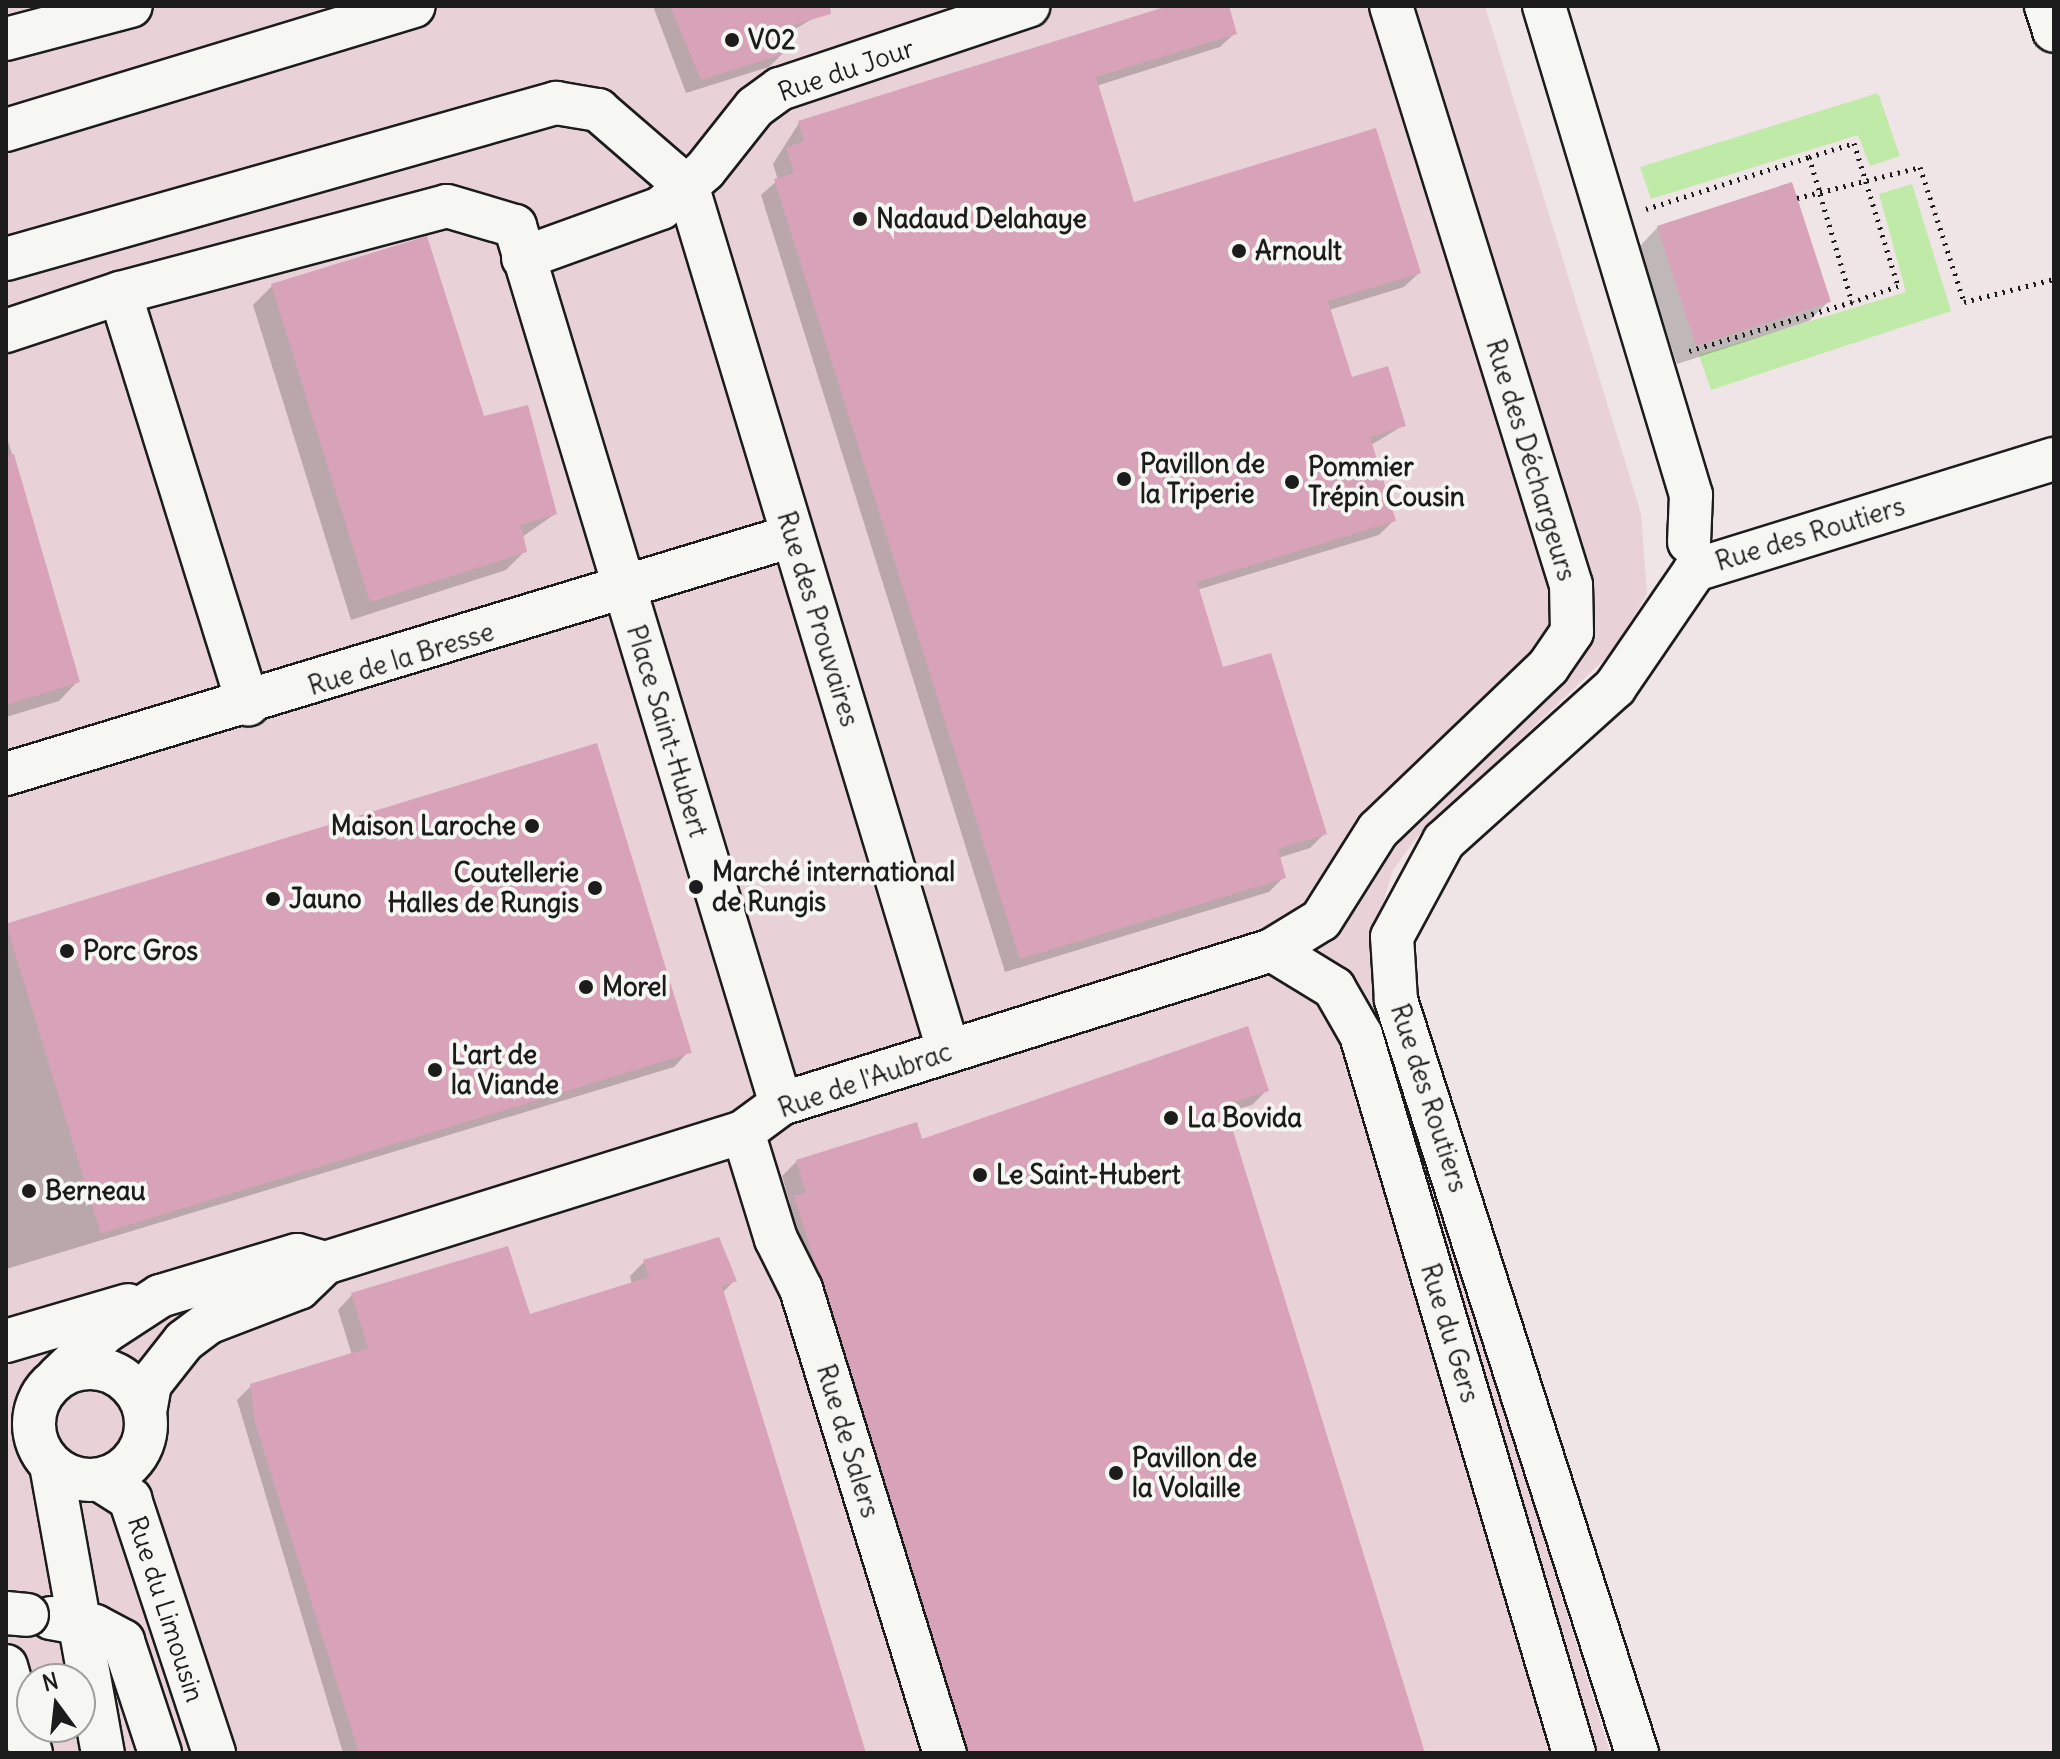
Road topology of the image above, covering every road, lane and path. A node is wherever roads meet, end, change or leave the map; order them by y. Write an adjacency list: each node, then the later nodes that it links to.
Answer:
1 (29, 6): 8 (street)
2 (131, 6): 10 (street)
3 (414, 6): 11 (street)
4 (1391, 6): 32 (street, Rue des Déchargeurs)
5 (1544, 6): 28 (street)
6 (2046, 6): 9 (street)
7 (1028, 8): 14 (street, Rue du Jour)
8 (6, 24)
9 (2054, 31)
10 (6, 39)
11 (6, 130)
12 (1809, 157): 13 (path); 15 (path); 17 (path)
13 (1866, 180): 15 (path); 21 (path); 23 (path)
14 (688, 188): 18 (street, Rue du Jour); 19 (street); 27 (street, Rue des Prouvaires)
15 (1820, 194): 16 (path); 23 (path)
16 (1797, 198)
17 (1646, 209)
18 (523, 258): 22 (street, Place Saint-Hubert); 29 (street, Place Saint-Hubert)
19 (6, 259)
20 (6, 267): 24 (street)
21 (2054, 279)
22 (120, 293): 24 (street); 30 (street)
23 (1852, 302): 25 (path)
24 (15, 328)
25 (1689, 351)
26 (2054, 459): 53 (street, Rue des Routiers)
27 (792, 536): 29 (street, Rue de la Bresse); 33 (street, Rue des Prouvaires)
28 (1689, 542)
29 (623, 588): 30 (street, Rue de la Bresse); 34 (street, Place Saint-Hubert)
30 (248, 705): 31 (street, Rue de la Bresse)
31 (6, 774)
32 (1272, 950): 33 (street, Rue de l'Aubrac); 52 (street, Rue du Gers)
33 (948, 1049): 34 (street, Rue de l'Aubrac)
34 (781, 1104): 35 (street, Rue de l'Aubrac)
35 (743, 1132): 36 (street, Rue de l'Aubrac); 51 (street, Rue de Salers)
36 (325, 1263): 37 (street, Rue de l'Aubrac); 40 (street, Rue de l'Aubrac)
37 (160, 1296): 38 (street); 39 (street, Rue de l'Aubrac)
38 (6, 1341)
39 (51, 1384): 40 (street); 41 (street); 42 (street)
40 (145, 1411): 43 (street)
41 (6, 1412)
42 (34, 1459): 43 (street); 44 (street)
43 (100, 1480): 50 (street, Rue du Limousin)
44 (29, 1613): 45 (street); 48 (street); 49 (street)
45 (31, 1663)
46 (6, 1666): 47 (street)
47 (31, 1753)
48 (103, 1753)
49 (160, 1753)
50 (214, 1753)
51 (945, 1753)
52 (1574, 1753)
53 (1637, 1753)

